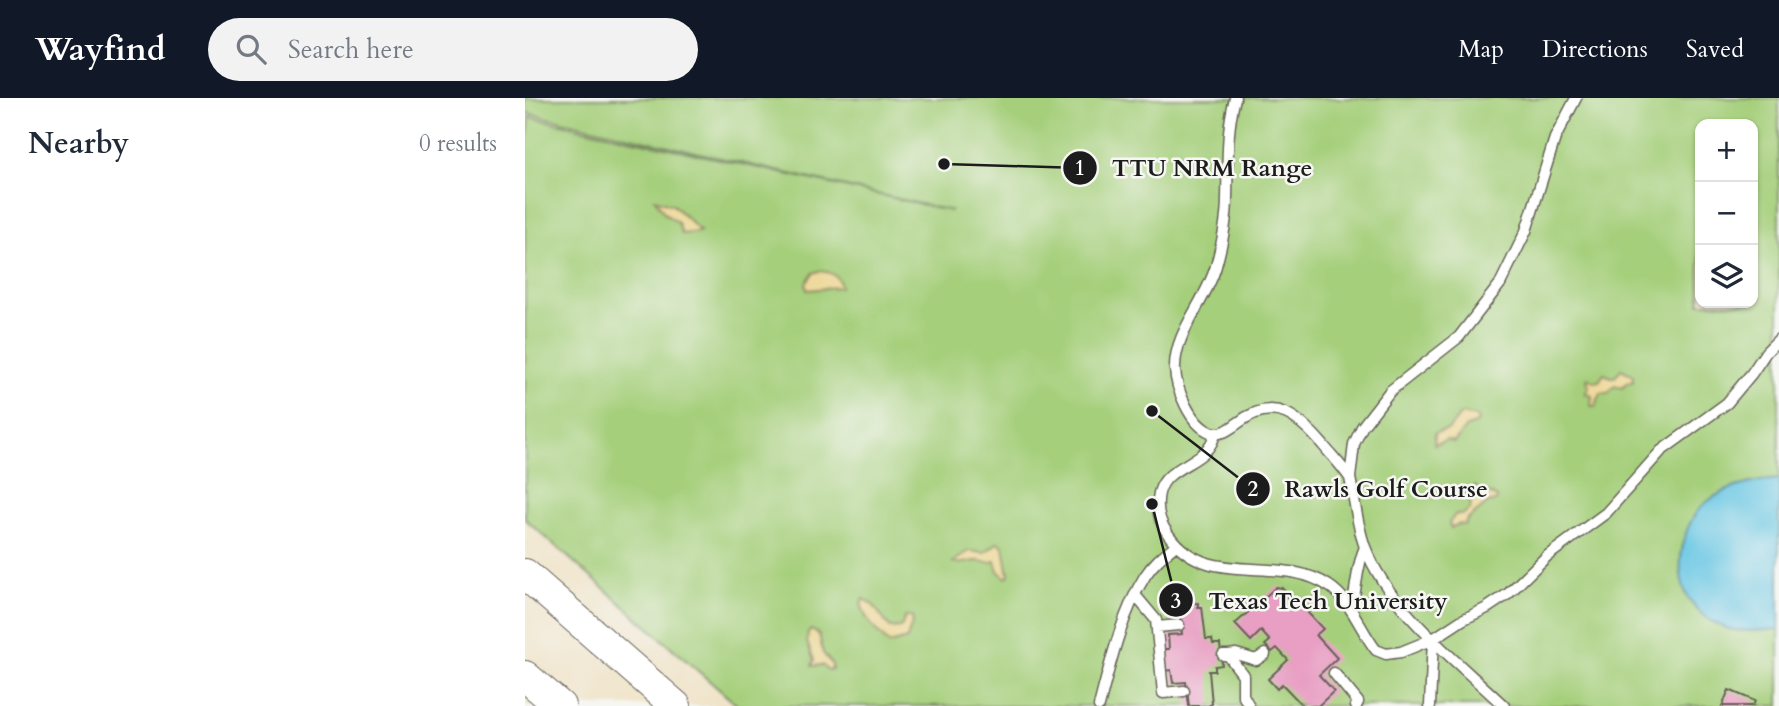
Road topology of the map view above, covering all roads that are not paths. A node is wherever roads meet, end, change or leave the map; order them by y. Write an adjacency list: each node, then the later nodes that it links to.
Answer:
1 (1235, 98): 4 (lane)
2 (1576, 98): 5 (lane)
3 (1779, 339): 13 (lane)
4 (1215, 433): 5 (lane); 6 (lane)
5 (1350, 478): 7 (lane)
6 (1176, 545): 9 (lane); 10 (lane)
7 (1365, 547): 10 (lane); 13 (lane)
8 (525, 574): 20 (main road)
9 (1135, 595): 12 (lane); 21 (lane)
10 (1350, 610): 13 (lane)
11 (1179, 625): 12 (lane)
12 (1157, 627): 17 (lane)
13 (1433, 639): 25 (lane); 26 (lane)
14 (1334, 673): 24 (lane)
15 (1243, 675): 15 (lane); 18 (lane)
16 (525, 676): 19 (main road)
17 (1184, 691)
18 (1243, 695): 22 (lane); 23 (lane)
19 (560, 706)
20 (676, 706)
21 (1099, 706)
22 (1236, 706)
23 (1249, 706)
24 (1356, 706)
25 (1430, 706)
26 (1504, 706)

